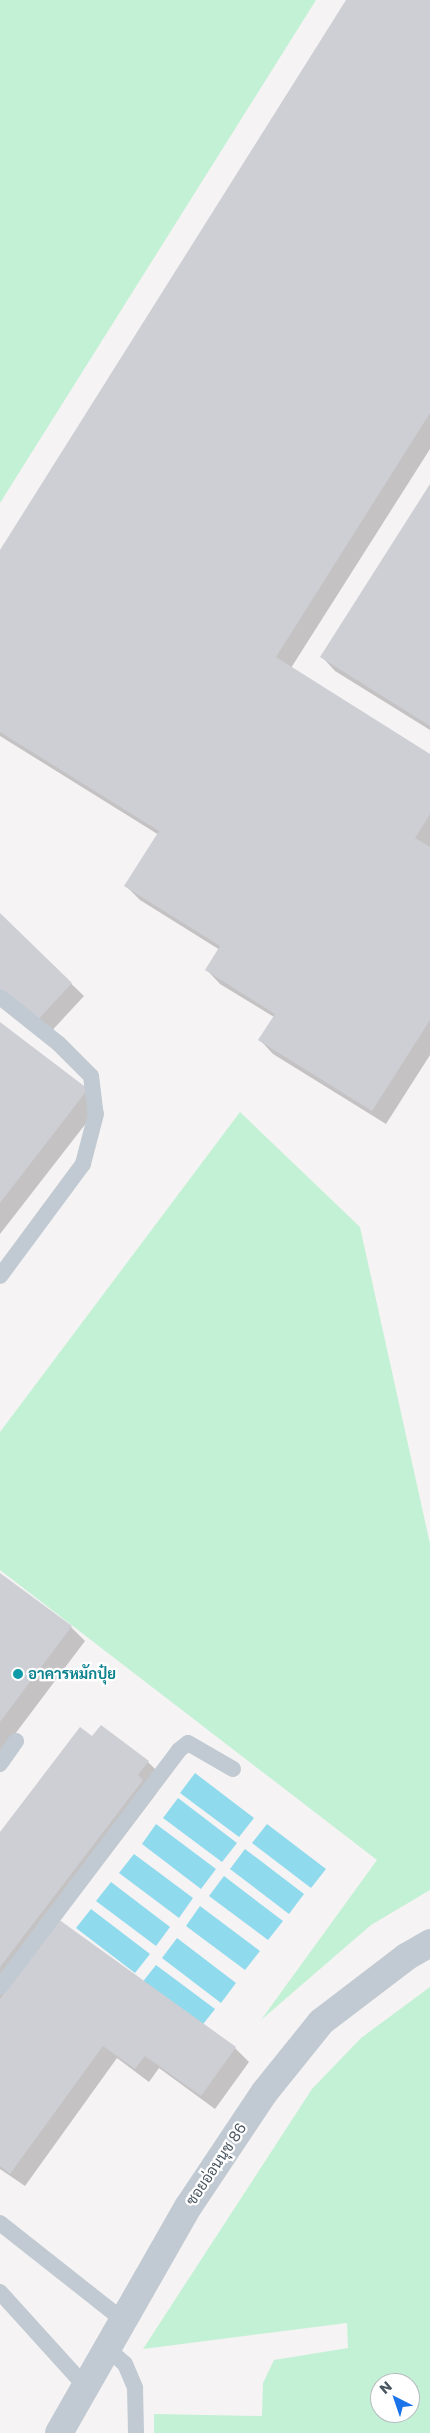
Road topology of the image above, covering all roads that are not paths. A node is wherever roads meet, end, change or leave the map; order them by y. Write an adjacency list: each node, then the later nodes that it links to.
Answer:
1 (0, 997): 2 (lane)
2 (0, 1276)
3 (16, 1741): 4 (lane)
4 (0, 1764)
5 (233, 1769): 7 (lane)
6 (430, 1943): 10 (street, ซอยอ่อนนุช 86)
7 (0, 1987)
8 (0, 2223): 10 (lane)
9 (0, 2292): 12 (lane)
10 (122, 2320): 11 (street, ซอยอ่อนนุช 86)
11 (107, 2348): 12 (street, ซอยอ่อนนุช 86); 14 (lane)
12 (85, 2386): 13 (street, ซอยอ่อนนุช 86)
13 (58, 2433)
14 (136, 2433)

